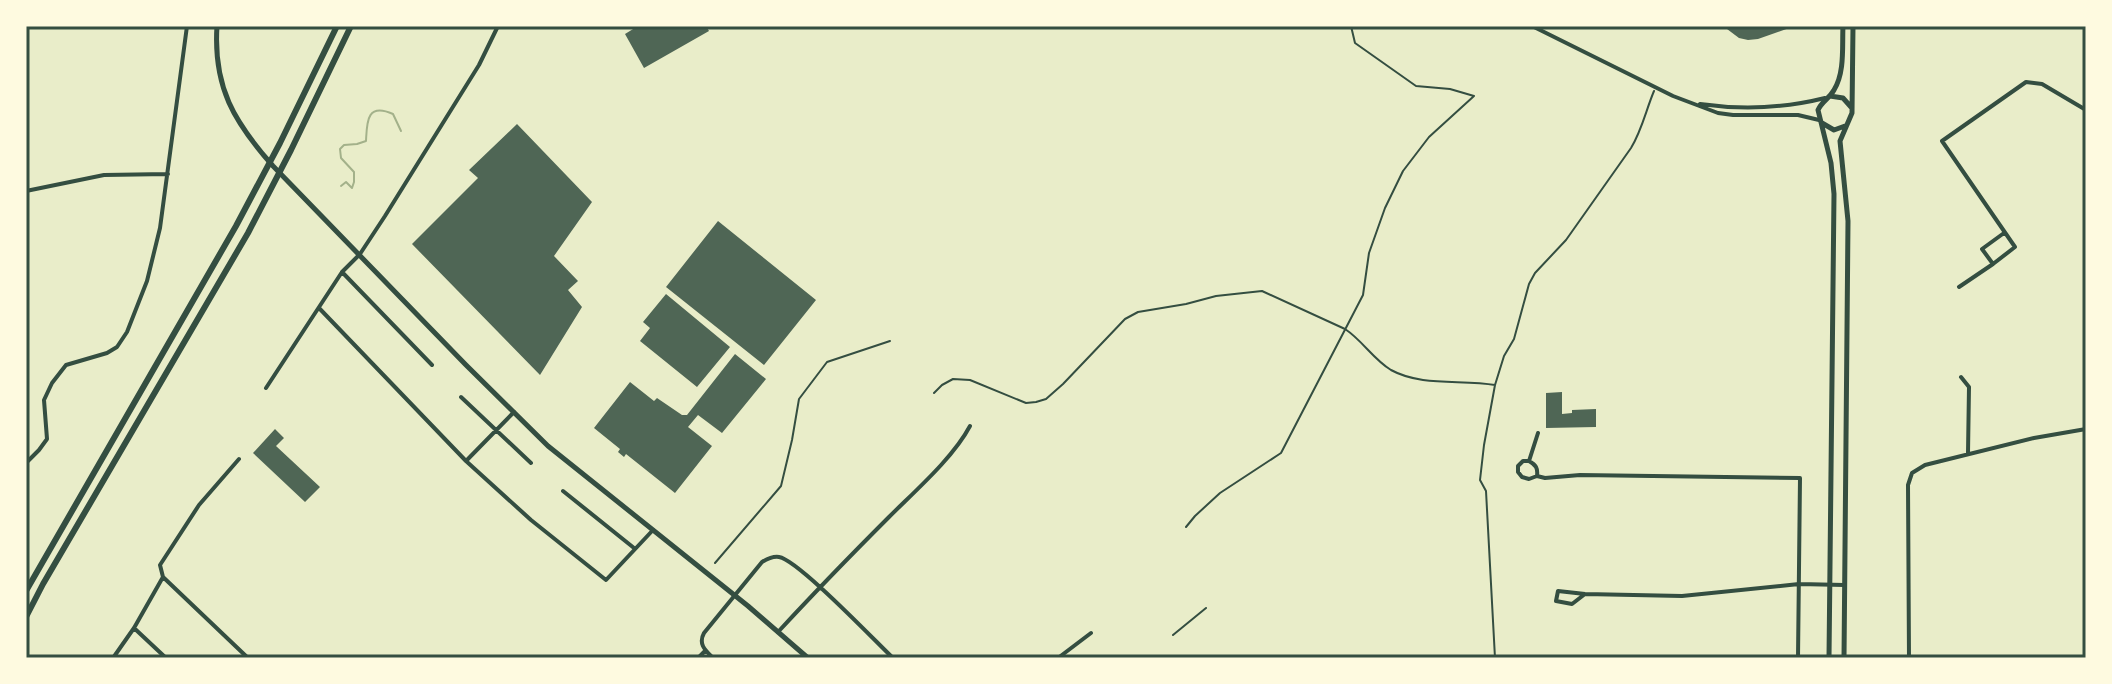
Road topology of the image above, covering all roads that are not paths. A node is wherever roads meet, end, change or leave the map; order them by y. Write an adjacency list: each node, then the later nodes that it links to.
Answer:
1 (187, 26): 15 (street)
2 (217, 26): 18 (main road)
3 (337, 26): 47 (main road)
4 (351, 26): 50 (main road)
5 (498, 26): 18 (street)
6 (1532, 26): 10 (street)
7 (1843, 26): 9 (main road)
8 (1853, 26): 11 (main road)
9 (1828, 97): 10 (street); 11 (main road); 13 (main road)
10 (1694, 103): 13 (street)
11 (1851, 108): 14 (main road)
12 (2086, 110): 17 (street)
13 (1820, 121): 14 (main road); 44 (main road)
14 (1848, 123): 45 (main road)
15 (168, 174): 16 (street); 36 (street)
16 (26, 191)
17 (2004, 233): 19 (street); 19 (street)
18 (360, 254): 20 (street); 27 (main road)
19 (1993, 264): 21 (street)
20 (342, 272): 22 (street); 23 (street)
21 (1959, 287)
22 (319, 308): 25 (street); 34 (street)
23 (432, 365)
24 (1961, 377): 32 (street)
25 (266, 388)
26 (461, 397): 30 (street)
27 (514, 412): 30 (street); 40 (main road)
28 (970, 426): 46 (street)
29 (2086, 429): 32 (street)
30 (496, 431): 34 (street); 37 (street)
31 (1538, 433): 35 (street)
32 (1968, 453): 66 (street)
33 (239, 459): 42 (street)
34 (466, 461): 41 (street)
35 (1529, 461): 38 (street); 38 (street)
36 (26, 463)
37 (531, 463)
38 (1537, 476): 43 (street)
39 (563, 491): 41 (street)
40 (653, 530): 41 (street); 49 (main road)
41 (634, 548)
42 (163, 577): 51 (street); 57 (street)
43 (1799, 584): 44 (street); 48 (street); 63 (street)
44 (1830, 585): 45 (street); 64 (main road)
45 (1844, 585): 65 (main road)
46 (819, 586): 49 (street); 52 (street); 61 (street)
47 (26, 591)
48 (1585, 594): 48 (street)
49 (734, 595): 52 (main road); 54 (street)
50 (26, 617)
51 (134, 628): 55 (street); 56 (street)
52 (778, 632): 60 (main road)
53 (1091, 633): 62 (street)
54 (705, 651): 58 (street); 59 (street)
55 (113, 658)
56 (166, 658)
57 (248, 658)
58 (698, 658)
59 (713, 658)
60 (808, 658)
61 (893, 658)
62 (1058, 658)
63 (1798, 658)
64 (1829, 658)
65 (1844, 658)
66 (1909, 658)

